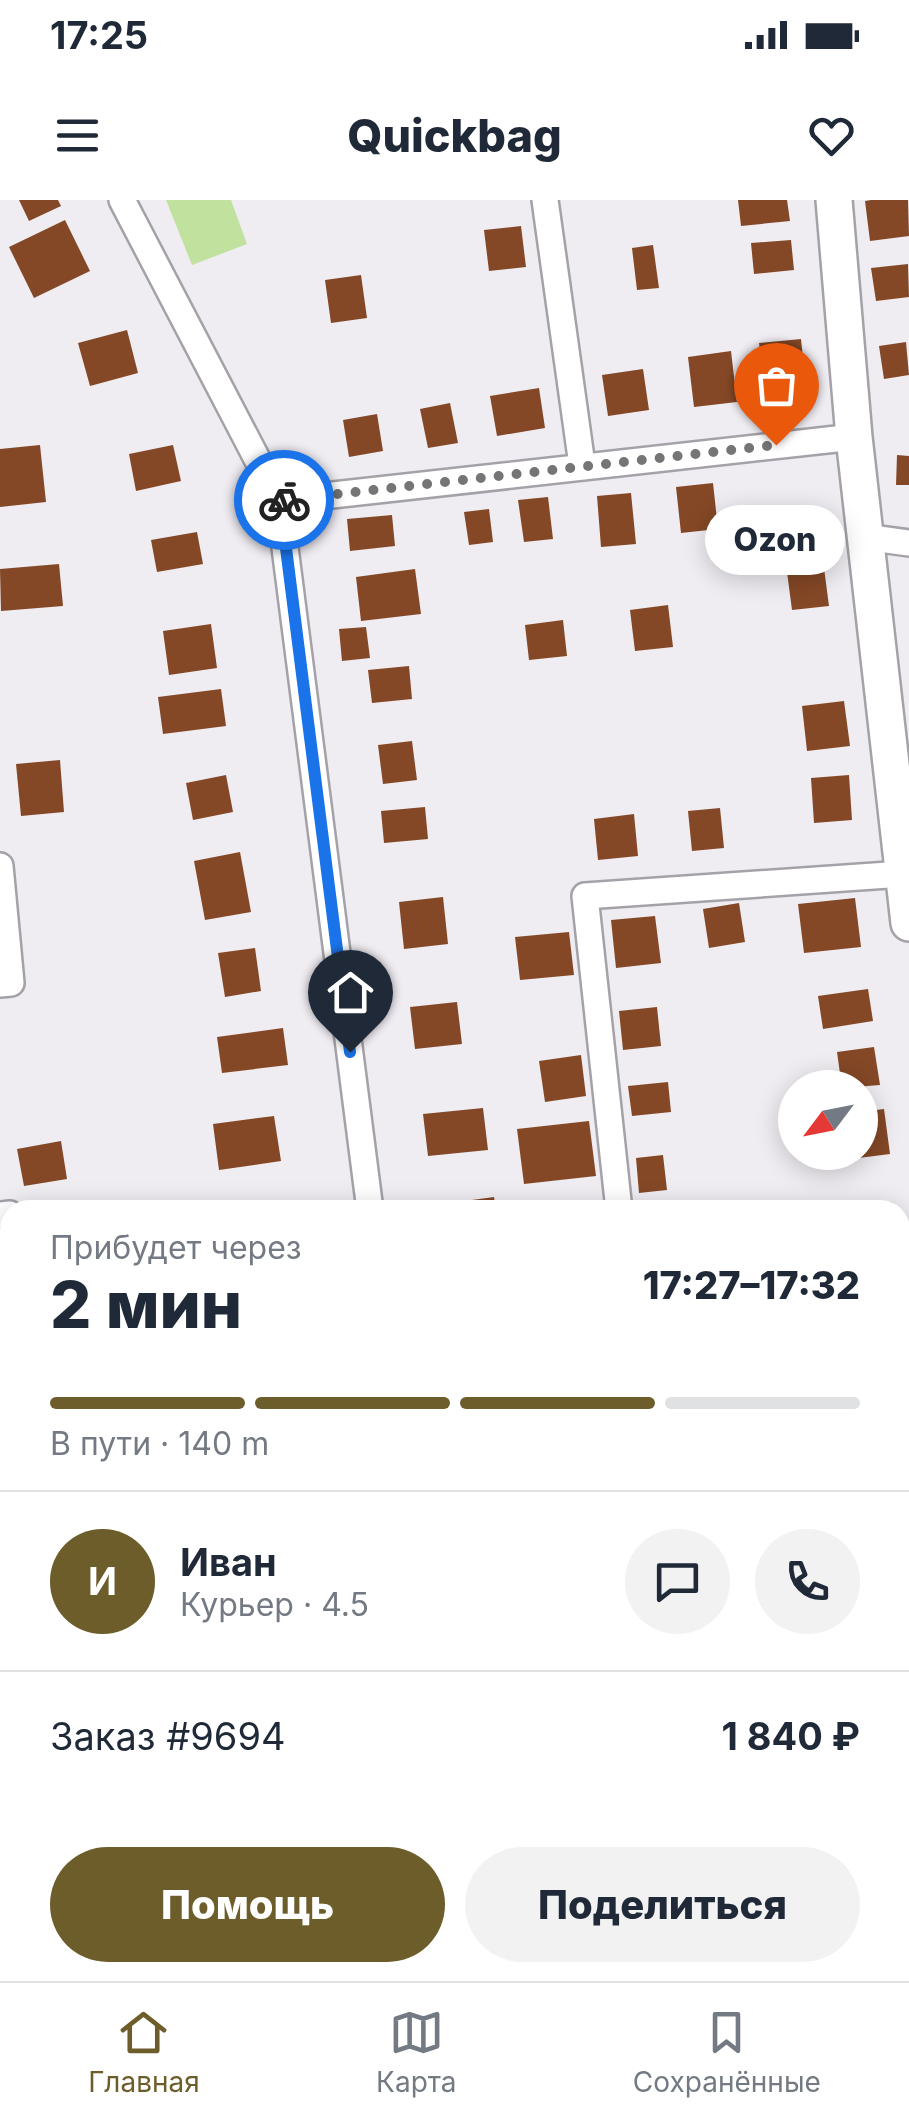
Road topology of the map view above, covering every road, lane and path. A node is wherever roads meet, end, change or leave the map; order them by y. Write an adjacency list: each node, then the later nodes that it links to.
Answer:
1 (122, 200): 6 (street)
2 (544, 200): 5 (street)
3 (834, 200): 4 (street)
4 (854, 437): 5 (street); 7 (street)
5 (582, 464): 6 (street)
6 (280, 501): 14 (street)
7 (865, 536): 8 (street); 9 (street)
8 (909, 542)
9 (902, 790): 11 (street)
10 (0, 866): 13 (street)
11 (903, 874): 12 (street); 15 (street)
12 (909, 923)
13 (6, 983)
14 (369, 1200)
15 (618, 1200)

